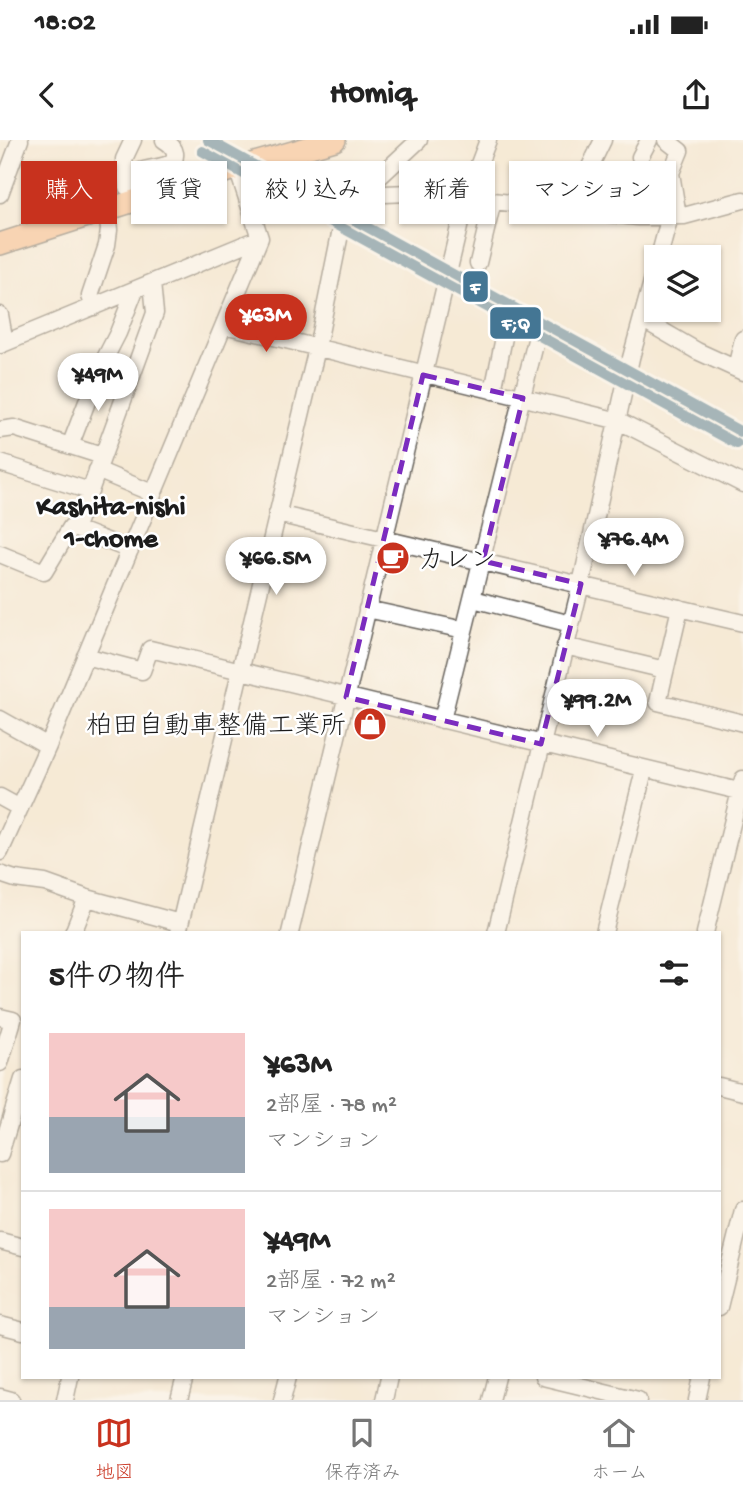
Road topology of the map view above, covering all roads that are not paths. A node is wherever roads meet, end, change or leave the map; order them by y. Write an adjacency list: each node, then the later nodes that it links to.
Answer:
1 (20, 140): 19 (street)
2 (132, 140): 18 (street)
3 (164, 140): 18 (street)
4 (335, 140): 10 (main road)
5 (419, 140): 17 (street)
6 (488, 140): 13 (street)
7 (603, 140): 14 (street)
8 (649, 140): 11 (street)
9 (666, 140): 15 (street)
10 (280, 156): 12 (street); 16 (main road)
11 (640, 156)
12 (289, 161)
13 (480, 161)
14 (593, 161)
15 (676, 161)
16 (237, 168): 21 (main road); 29 (street)
17 (385, 172)
18 (127, 181): 21 (street)
19 (2, 184)
20 (743, 200): 22 (street)
21 (117, 207)
22 (676, 216)
23 (63, 224): 30 (main road)
24 (113, 224): 35 (street)
25 (342, 224): 44 (street)
26 (459, 224): 46 (street)
27 (487, 224): 32 (street)
28 (671, 224): 31 (street)
29 (260, 238): 33 (street); 40 (street)
30 (0, 244)
31 (663, 245)
32 (478, 263)
33 (152, 283): 34 (street); 53 (street)
34 (135, 290): 35 (street); 51 (street)
35 (94, 307): 43 (street)
36 (644, 312): 39 (street)
37 (509, 313): 47 (street)
38 (0, 315): 43 (street)
39 (642, 319): 45 (street); 49 (street)
40 (224, 325): 44 (street); 56 (street)
41 (538, 332): 48 (street)
42 (743, 339): 45 (street)
43 (2, 344)
44 (317, 348): 46 (street); 57 (street)
45 (740, 370)
46 (423, 374): 47 (street); 59 (street)
47 (493, 391): 48 (street)
48 (523, 398): 49 (street); 62 (street)
49 (619, 421): 54 (street); 63 (street)
50 (0, 430): 51 (street)
51 (71, 446): 53 (street)
52 (0, 463): 55 (street)
53 (99, 463): 55 (street); 56 (street)
54 (743, 484)
55 (90, 491): 58 (street)
56 (152, 493): 60 (street)
57 (277, 514): 59 (street); 73 (street)
58 (75, 529): 60 (street); 61 (street)
59 (384, 538): 62 (street); 66 (street)
60 (130, 550): 71 (street)
61 (0, 554)
62 (482, 561): 63 (street); 64 (street)
63 (580, 584): 65 (street); 68 (street)
64 (473, 599): 68 (street); 69 (street)
65 (680, 608): 67 (street); 72 (street)
66 (367, 609): 69 (street); 74 (street)
67 (743, 623)
68 (571, 624): 70 (street)
69 (464, 631): 76 (street)
70 (565, 646): 72 (street); 78 (street)
71 (85, 656): 73 (street); 79 (street)
72 (665, 670): 77 (street)
73 (239, 671): 74 (street); 87 (street)
74 (346, 697): 76 (street); 89 (street)
75 (0, 719): 79 (street)
76 (442, 720): 78 (street)
77 (743, 723)
78 (541, 744): 80 (street); 90 (street)
79 (48, 746): 83 (street)
80 (644, 770): 81 (street); 91 (street)
81 (742, 788): 92 (street)
82 (0, 797): 83 (street)
83 (20, 808): 84 (street)
84 (0, 852)
85 (0, 874): 86 (street)
86 (87, 898): 87 (street); 88 (street)
87 (179, 928)
88 (75, 931)
89 (290, 931)
90 (496, 931)
91 (604, 931)
92 (706, 931)
93 (0, 1017): 94 (street)
94 (0, 1063)
95 (21, 1083): 98 (street)
96 (721, 1086): 97 (street)
97 (743, 1092)
98 (4, 1118): 99 (street)
99 (0, 1154)
100 (743, 1210): 103 (street)
101 (0, 1242): 102 (street)
102 (21, 1247)
103 (721, 1299)
104 (0, 1325): 105 (street)
105 (21, 1330)
106 (70, 1379): 116 (street)
107 (184, 1379): 117 (street)
108 (287, 1379): 118 (street)
109 (389, 1379): 119 (street)
110 (496, 1379): 120 (street)
111 (551, 1379): 113 (street)
112 (701, 1379): 122 (street)
113 (593, 1389): 121 (street)
114 (0, 1397): 115 (street)
115 (11, 1400)
116 (65, 1400)
117 (179, 1400)
118 (282, 1400)
119 (384, 1400)
120 (491, 1400)
121 (638, 1400)
122 (696, 1400)

